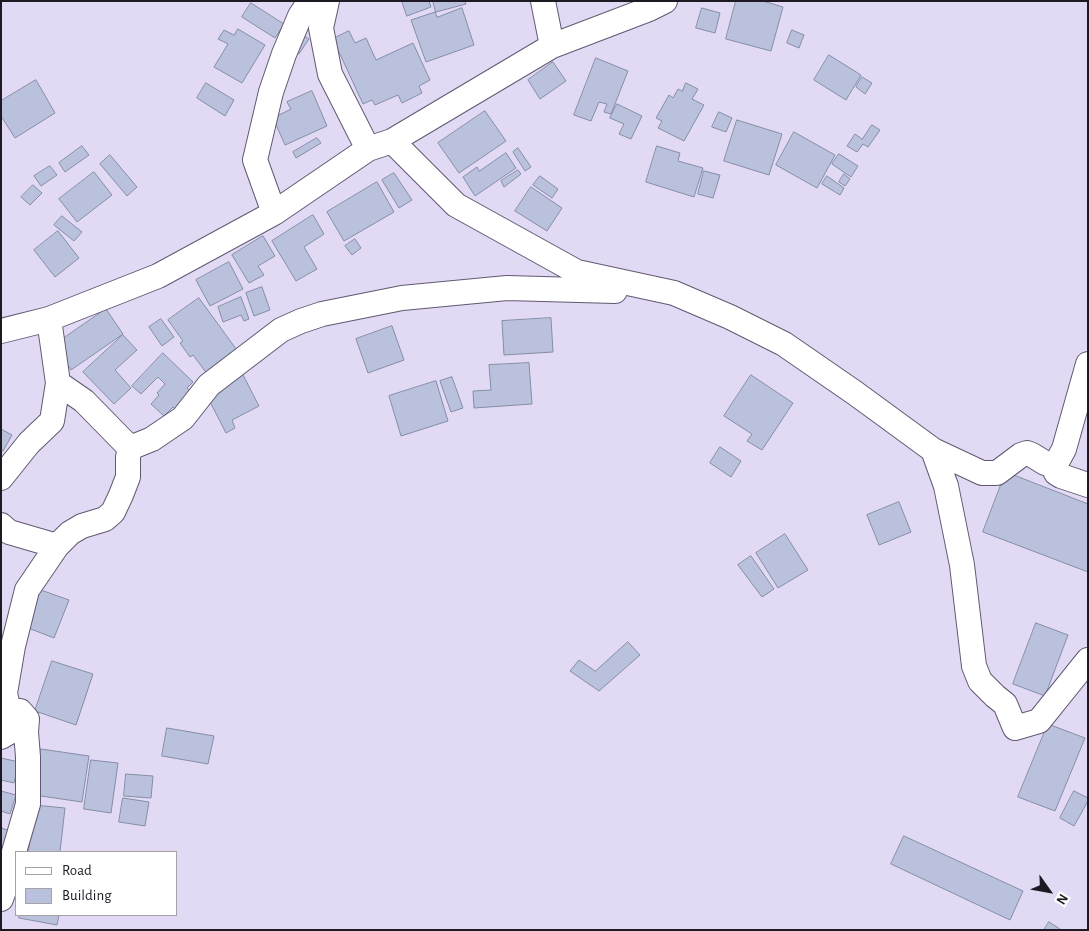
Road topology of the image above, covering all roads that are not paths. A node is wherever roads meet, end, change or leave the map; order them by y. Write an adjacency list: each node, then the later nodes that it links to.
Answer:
1 (310, 1): 8 (street)
2 (327, 1): 7 (street)
3 (543, 1): 5 (street)
4 (665, 1): 5 (street)
5 (552, 46): 6 (street)
6 (392, 141): 7 (street); 9 (street)
7 (368, 149): 8 (street)
8 (274, 213): 10 (street)
9 (674, 293): 14 (street); 15 (street)
10 (49, 319): 11 (street); 13 (street)
11 (1, 331)
12 (1088, 364): 16 (street)
13 (58, 383): 14 (street); 17 (street)
14 (130, 448): 20 (street)
15 (933, 450): 16 (street); 22 (street)
16 (1052, 464): 18 (street)
17 (1, 478)
18 (1088, 485)
19 (1, 525): 20 (street)
20 (57, 546): 21 (street)
21 (7, 643): 23 (street)
22 (1088, 660)
23 (5, 693): 24 (street); 25 (street)
24 (1, 737)
25 (1, 898)

